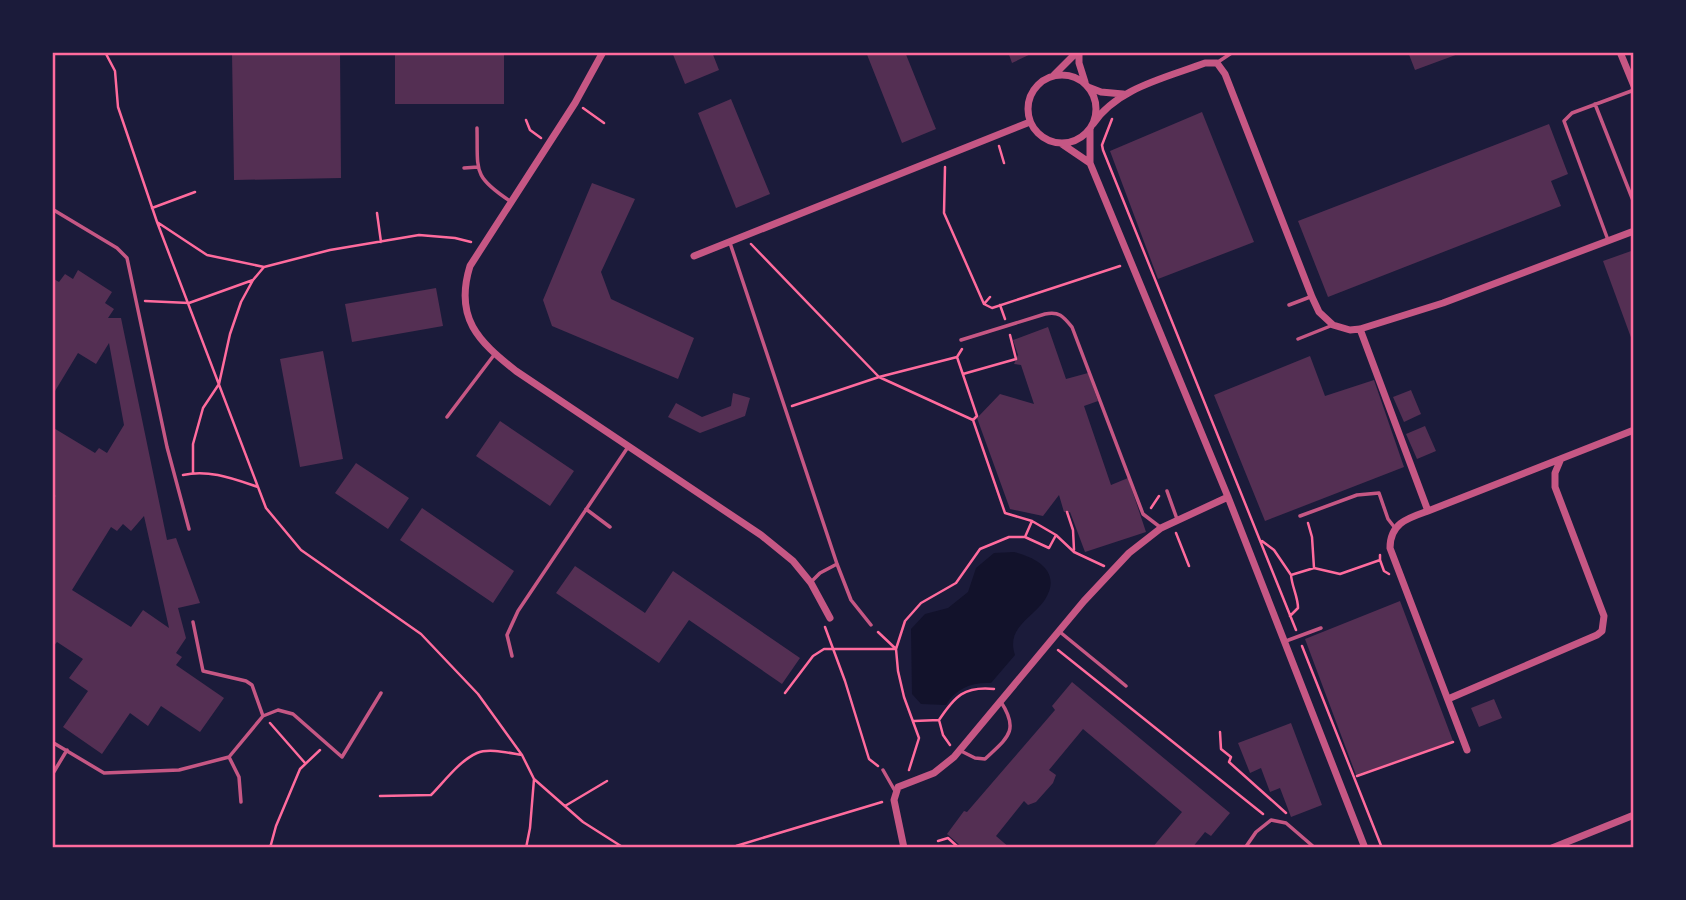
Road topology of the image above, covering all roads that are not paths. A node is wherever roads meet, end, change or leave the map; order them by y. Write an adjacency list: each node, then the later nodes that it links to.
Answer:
1 (603, 52): 18 (street)
2 (1078, 52): 6 (street); 7 (street)
3 (1233, 52): 5 (lane)
4 (1620, 52): 8 (street)
5 (1217, 63): 9 (street); 25 (street)
6 (1051, 77): 7 (street); 11 (street)
7 (1087, 86): 9 (street); 12 (street)
8 (1633, 88): 10 (lane)
9 (1123, 94): 12 (street)
10 (1595, 104): 19 (lane); 22 (lane)
11 (1030, 122): 14 (street); 23 (street)
12 (1091, 127): 14 (street); 15 (street)
13 (477, 128): 16 (lane)
14 (1062, 144): 15 (street)
15 (1090, 163): 37 (street)
16 (478, 167): 17 (lane); 18 (lane)
17 (464, 168)
18 (510, 201): 31 (street)
19 (1633, 203)
20 (52, 209): 45 (lane)
21 (1633, 231): 22 (street)
22 (1608, 240): 28 (street)
23 (730, 242): 24 (street); 46 (lane)
24 (694, 256)
25 (1312, 297): 26 (lane); 27 (street)
26 (1289, 305)
27 (1333, 325): 28 (street); 29 (lane)
28 (1360, 329): 39 (street)
29 (1298, 339)
30 (961, 340): 43 (lane)
31 (495, 354): 32 (lane); 34 (street)
32 (446, 417)
33 (1633, 430): 35 (street)
34 (628, 447): 38 (lane); 47 (street)
35 (1560, 461): 39 (street); 57 (street)
36 (1167, 491): 41 (lane)
37 (1228, 498): 41 (street); 53 (street)
38 (586, 509): 42 (lane); 54 (lane)
39 (1428, 511): 44 (street)
40 (1302, 515): 44 (lane)
41 (1175, 522): 43 (street)
42 (610, 527)
43 (1161, 528): 52 (street)
44 (1395, 528): 57 (street)
45 (188, 529)
46 (837, 564): 47 (lane); 50 (lane)
47 (811, 583): 48 (street)
48 (830, 618)
49 (192, 622): 59 (lane)
50 (871, 625)
51 (1321, 628): 53 (lane)
52 (1060, 632): 55 (lane); 58 (street)
53 (1284, 642): 73 (street)
54 (512, 656)
55 (1126, 686)
56 (381, 693): 59 (lane)
57 (1448, 699): 63 (street)
58 (1001, 702): 62 (street); 62 (lane)
59 (263, 716): 64 (lane)
60 (52, 742): 61 (lane)
61 (67, 750): 64 (lane); 66 (lane)
62 (960, 750): 67 (street)
63 (1467, 750)
64 (229, 757): 68 (lane)
65 (883, 770): 67 (lane)
66 (52, 775)
67 (895, 791): 70 (street)
68 (241, 802)
69 (1633, 815): 74 (street)
70 (904, 848)
71 (1245, 848): 72 (lane)
72 (1315, 848)
73 (1365, 848)
74 (1552, 848)

